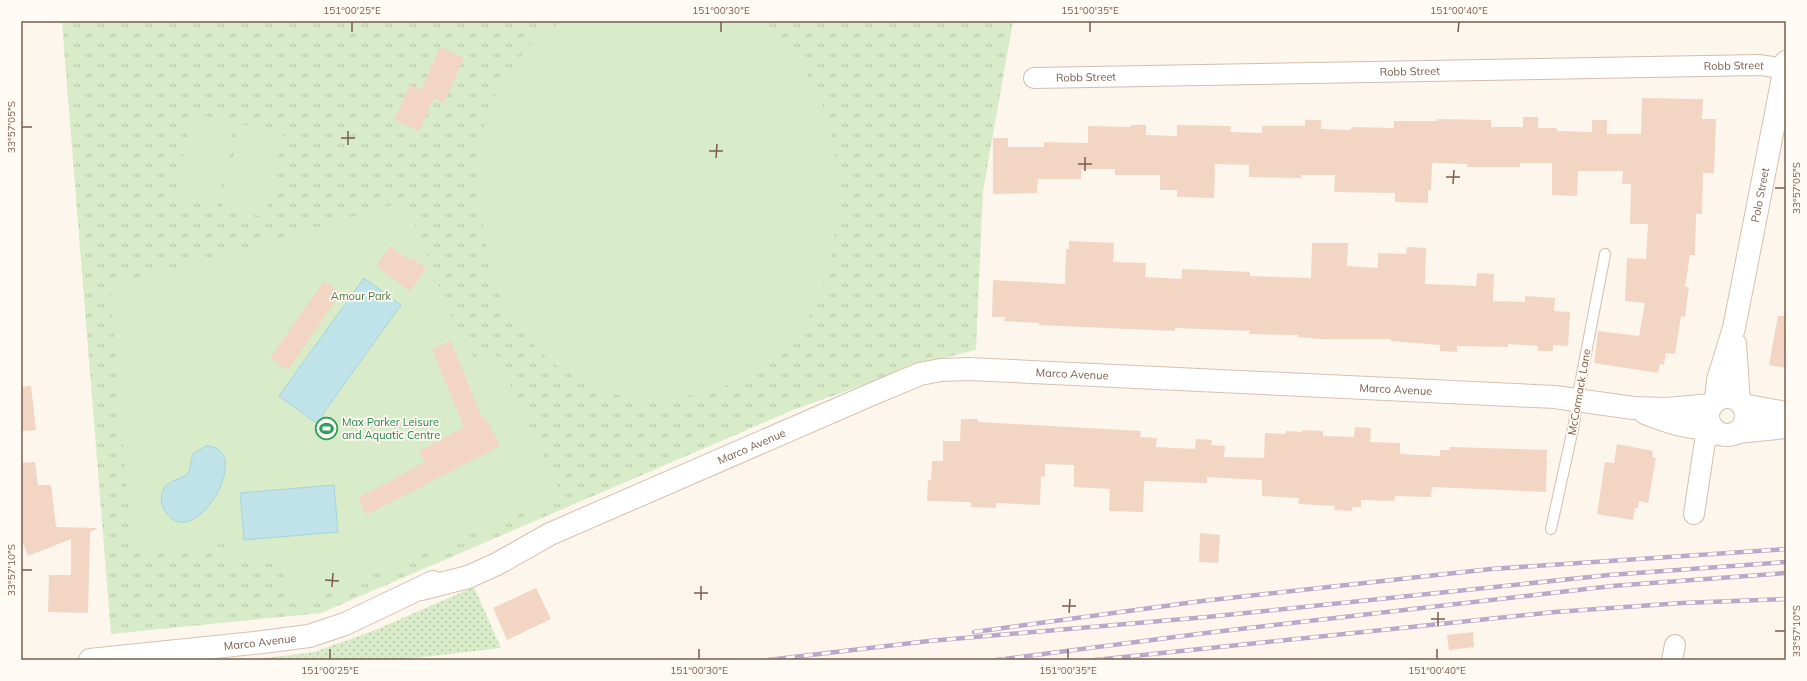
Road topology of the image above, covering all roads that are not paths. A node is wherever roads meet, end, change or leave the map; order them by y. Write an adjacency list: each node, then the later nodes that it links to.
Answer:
1 (1785, 66): 2 (street, Robb Street); 3 (street, Polo Street)
2 (1034, 78)
3 (1782, 103): 5 (street, Polo Street)
4 (1605, 254): 6 (lane, McCormack Lane)
5 (1734, 328): 7 (street, Polo Street); 8 (street, Polo Street)
6 (1576, 400): 9 (street, Marco Avenue); 14 (lane, McCormack Lane); 15 (street, Marco Avenue)
7 (1714, 403): 8 (street); 9 (street, Marco Avenue); 12 (street)
8 (1741, 403): 10 (street); 12 (street)
9 (1633, 408): 12 (street, Marco Avenue)
10 (1786, 413)
11 (1786, 427): 12 (street, Marco Avenue)
12 (1722, 431): 13 (street)
13 (1694, 514)
14 (1551, 529)
15 (90, 660)

